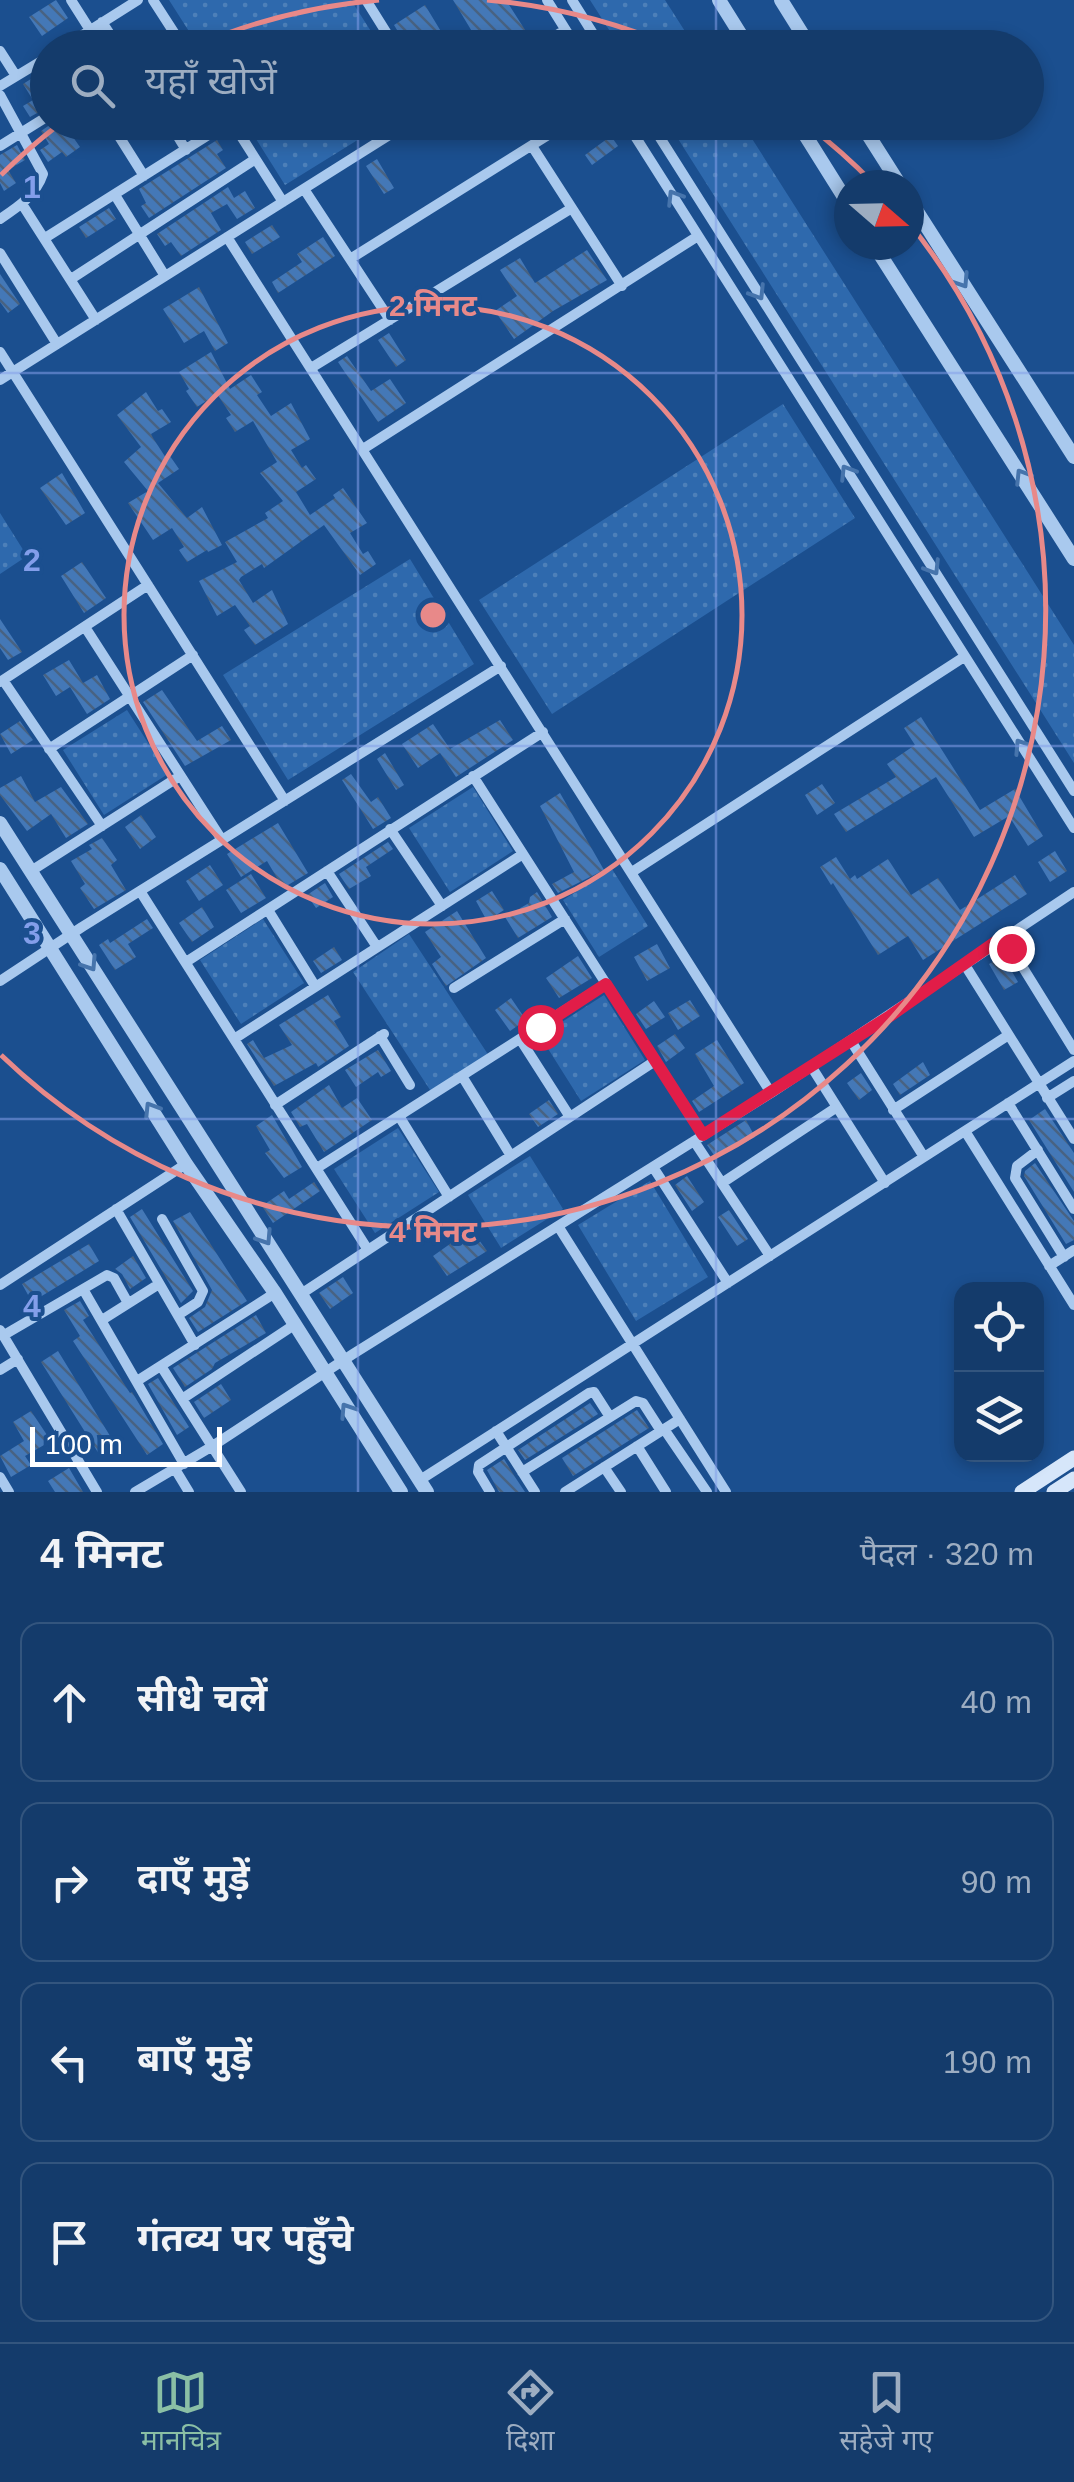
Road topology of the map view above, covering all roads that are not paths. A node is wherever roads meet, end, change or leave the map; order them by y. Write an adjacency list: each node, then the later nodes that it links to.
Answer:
1 (71, 0): 10 (street)
2 (138, 0): 9 (street)
3 (153, 0): 12 (street)
4 (366, 0): 13 (street)
5 (546, 0): 14 (street)
6 (572, 0): 15 (street)
7 (719, 0): 16 (street)
8 (781, 0): 17 (street)
9 (102, 22): 10 (street); 11 (street)
10 (90, 30)
11 (107, 30)
12 (172, 30)
13 (385, 30)
14 (566, 30)
15 (591, 30)
16 (738, 30)
17 (800, 30)
18 (0, 52): 20 (street)
19 (30, 68): 20 (street)
20 (16, 76): 21 (street)
21 (0, 86)
22 (0, 96): 24 (street)
23 (30, 127): 24 (street)
24 (22, 132): 35 (street); 45 (street)
25 (121, 140): 40 (street)
26 (180, 140): 37 (street)
27 (202, 140): 37 (street)
28 (241, 140): 38 (street)
29 (381, 140): 42 (street)
30 (541, 140): 36 (street)
31 (637, 140): 50 (street, one-way to 31)
32 (661, 140): 80 (street, one-way to 80)
33 (807, 140): 41 (street)
34 (871, 140): 39 (street)
35 (0, 146)
36 (532, 146): 46 (street); 54 (street)
37 (186, 150): 40 (street)
38 (254, 160): 44 (street); 49 (street)
39 (890, 170)
40 (144, 176): 43 (street)
41 (834, 182)
42 (304, 188): 44 (street); 54 (street)
43 (116, 194): 49 (street); 52 (street)
44 (283, 202): 51 (street)
45 (22, 204): 47 (street); 52 (street)
46 (572, 208): 58 (street); 60 (street)
47 (0, 219)
48 (924, 222): 67 (street, one-way to 67)
49 (140, 234): 56 (street); 57 (street)
50 (698, 236): 58 (street); 72 (street, one-way to 50)
51 (227, 237): 56 (street); 63 (street)
52 (45, 238): 57 (street)
53 (0, 253): 61 (street)
54 (350, 258): 60 (street)
55 (884, 260): 68 (street, one-way to 55)
56 (165, 276): 59 (street)
57 (71, 279): 59 (street)
58 (622, 286): 66 (street)
59 (96, 320): 61 (street)
60 (390, 320): 63 (street)
61 (57, 344): 64 (street)
62 (0, 352): 64 (street)
63 (311, 368): 66 (street)
64 (13, 372): 65 (street); 69 (street)
65 (0, 380)
66 (363, 450): 73 (street)
67 (1074, 457)
68 (1074, 559)
69 (148, 585): 70 (street); 71 (street)
70 (85, 626): 74 (street); 75 (street)
71 (192, 655): 75 (street); 81 (street)
72 (964, 657): 85 (street, one-way to 72); 91 (street)
73 (501, 666): 76 (street); 81 (street)
74 (1, 681): 77 (street)
75 (129, 697): 77 (street); 78 (street)
76 (543, 732): 79 (street); 91 (street)
77 (49, 749): 83 (street)
78 (180, 776): 83 (street); 86 (street)
79 (473, 776): 84 (street); 87 (street)
80 (1074, 790)
81 (285, 801): 86 (street)
82 (0, 823): 89 (street)
83 (102, 826): 89 (street)
84 (390, 828): 90 (street); 94 (street)
85 (1074, 828)
86 (222, 840): 92 (street)
87 (522, 854): 94 (street); 96 (street)
88 (0, 869): 100 (street)
89 (31, 871): 97 (street)
90 (327, 871): 95 (street); 99 (street)
91 (632, 872): 119 (street)
92 (140, 891): 97 (street); 101 (street)
93 (1074, 892): 98 (street)
94 (442, 906): 99 (street)
95 (268, 910): 101 (street); 105 (street)
96 (564, 919): 104 (street); 106 (street)
97 (71, 934): 100 (street); 152 (street, one-way to 152)
98 (1004, 936): 102 (street); 111 (street)
99 (377, 947): 105 (street)
100 (50, 948): 103 (street); 133 (street, one-way to 100)
101 (186, 962): 108 (street)
102 (965, 966): 107 (street); 110 (street)
103 (0, 981)
104 (606, 984): 109 (street); 112 (street)
105 (315, 986): 108 (street)
106 (454, 988)
107 (1006, 1036): 118 (street); 124 (street)
108 (234, 1039): 122 (street)
109 (520, 1040): 115 (street); 126 (street)
110 (851, 1041): 114 (street); 124 (street)
111 (1074, 1050)
112 (655, 1061): 126 (street); 129 (street)
113 (1074, 1061): 118 (street)
114 (812, 1066): 119 (street); 123 (street)
115 (462, 1076): 125 (street); 131 (street)
116 (1074, 1081): 120 (street)
117 (410, 1084): 122 (street)
118 (1038, 1084): 120 (street); 121 (street)
119 (772, 1092): 129 (street)
120 (1047, 1098): 128 (street)
121 (1008, 1103): 127 (street); 130 (street)
122 (276, 1105): 135 (street)
123 (837, 1107): 136 (street); 137 (street)
124 (894, 1110): 132 (street)
125 (399, 1116): 135 (street); 138 (street)
126 (570, 1117): 131 (street)
127 (965, 1131): 132 (street); 146 (street)
128 (1072, 1131)
129 (698, 1138): 134 (street); 136 (street)
130 (1038, 1150): 139 (street); 144 (street)
131 (511, 1156): 138 (street)
132 (924, 1158): 137 (street)
133 (186, 1164): 140 (street); 151 (street)
134 (653, 1167): 142 (street); 147 (street)
135 (317, 1168): 143 (street)
136 (722, 1183): 145 (street)
137 (884, 1183): 145 (street)
138 (449, 1197): 143 (street)
139 (1074, 1209)
140 (116, 1210): 148 (street); 149 (street)
141 (162, 1219): 155 (street)
142 (558, 1226): 159 (street); 162 (street)
143 (368, 1250): 152 (street)
144 (1069, 1254): 146 (street)
145 (770, 1256): 147 (street)
146 (1049, 1266): 154 (street)
147 (728, 1282): 159 (street)
148 (159, 1284): 153 (street); 155 (street)
149 (0, 1285)
150 (84, 1288): 153 (street); 156 (street); 158 (street)
151 (275, 1293): 157 (street); 160 (street)
152 (301, 1294): 162 (street)
153 (128, 1303): 156 (street)
154 (1074, 1305)
155 (178, 1315): 160 (street)
156 (102, 1320): 166 (street)
157 (294, 1325): 165 (street); 167 (street)
158 (2, 1332): 161 (street)
159 (633, 1344): 169 (street); 171 (street)
160 (195, 1345): 163 (street)
161 (18, 1359): 164 (street); 183 (street)
162 (343, 1360): 165 (street); 181 (street)
163 (161, 1366): 166 (street); 167 (street)
164 (0, 1370)
165 (323, 1374): 174 (street); 187 (street, one-way to 165)
166 (137, 1381): 176 (street)
167 (182, 1399): 174 (street)
168 (610, 1417): 170 (street); 172 (street); 178 (street)
169 (680, 1419): 170 (street); 194 (street)
170 (663, 1430): 173 (street); 193 (street)
171 (496, 1431): 172 (street); 181 (street)
172 (505, 1446): 178 (street); 188 (street)
173 (637, 1446): 177 (street); 192 (street)
174 (211, 1447): 176 (street); 186 (street)
175 (1074, 1458): 195 (main road)
176 (179, 1466): 184 (street); 185 (street)
177 (604, 1466): 190 (street); 191 (street)
178 (522, 1472): 189 (street)
179 (1074, 1479): 196 (main road)
180 (1, 1480): 182 (street)
181 (423, 1486)
182 (9, 1492)
183 (97, 1492)
184 (135, 1492)
185 (189, 1492)
186 (242, 1492)
187 (399, 1492)
188 (490, 1492)
189 (535, 1492)
190 (564, 1492)
191 (621, 1492)
192 (666, 1492)
193 (707, 1492)
194 (726, 1492)
195 (1022, 1492)
196 (1054, 1492)

